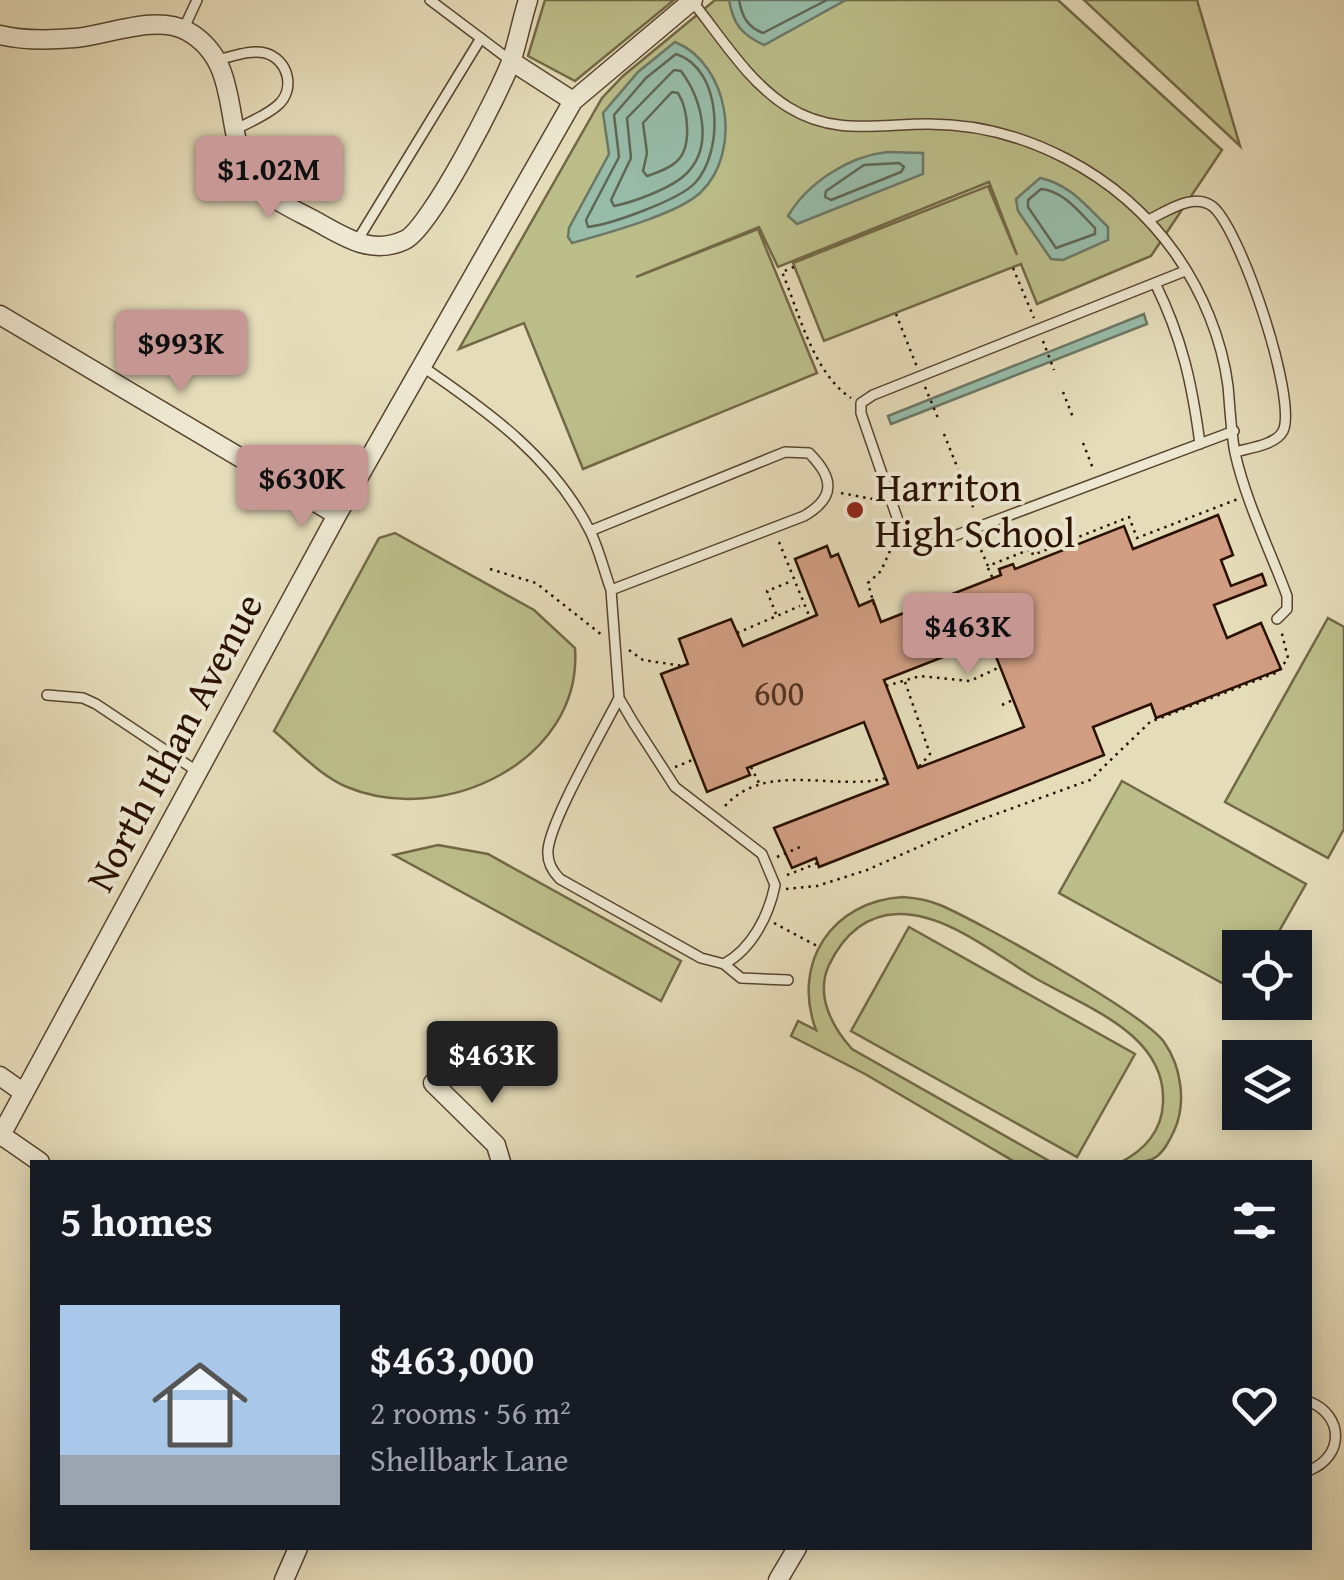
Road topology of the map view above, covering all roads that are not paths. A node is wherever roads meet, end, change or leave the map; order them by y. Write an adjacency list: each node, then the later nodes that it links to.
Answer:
1 (197, 0): 5 (lane)
2 (430, 0): 7 (lane)
3 (528, 0): 9 (street)
4 (692, 0): 10 (street, North Ithan Avenue); 12 (lane)
5 (184, 28): 6 (street); 8 (street)
6 (0, 36)
7 (481, 38): 9 (lane); 13 (lane)
8 (217, 60): 11 (street); 11 (lane)
9 (511, 61): 10 (street); 13 (street)
10 (573, 101): 17 (street, North Ithan Avenue)
11 (236, 130): 13 (street)
12 (1148, 220): 14 (lane); 20 (lane)
13 (356, 244)
14 (1186, 271): 15 (lane); 18 (lane)
15 (1156, 283): 19 (lane); 19 (lane)
16 (0, 315): 21 (street)
17 (424, 367): 21 (street, North Ithan Avenue); 22 (lane)
18 (1234, 431): 19 (lane); 20 (lane)
19 (1200, 444)
20 (1235, 452): 24 (lane)
21 (337, 515): 27 (street, North Ithan Avenue)
22 (590, 531): 23 (lane); 23 (lane)
23 (611, 590): 26 (lane)
24 (1277, 620)
25 (47, 695): 27 (lane)
26 (619, 698): 28 (lane); 28 (lane)
27 (198, 772): 32 (street, North Ithan Avenue)
28 (724, 964): 29 (lane)
29 (788, 980)
30 (0, 1076): 32 (street)
31 (433, 1083): 35 (street)
32 (24, 1093): 33 (street, North Ithan Avenue)
33 (1, 1136): 34 (street)
34 (37, 1160)
35 (500, 1160)
36 (1312, 1403): 37 (lane)
37 (1340, 1448): 38 (lane)
38 (1312, 1469)
39 (297, 1550): 41 (street)
40 (795, 1550): 42 (street)
41 (284, 1580)
42 (778, 1580)

